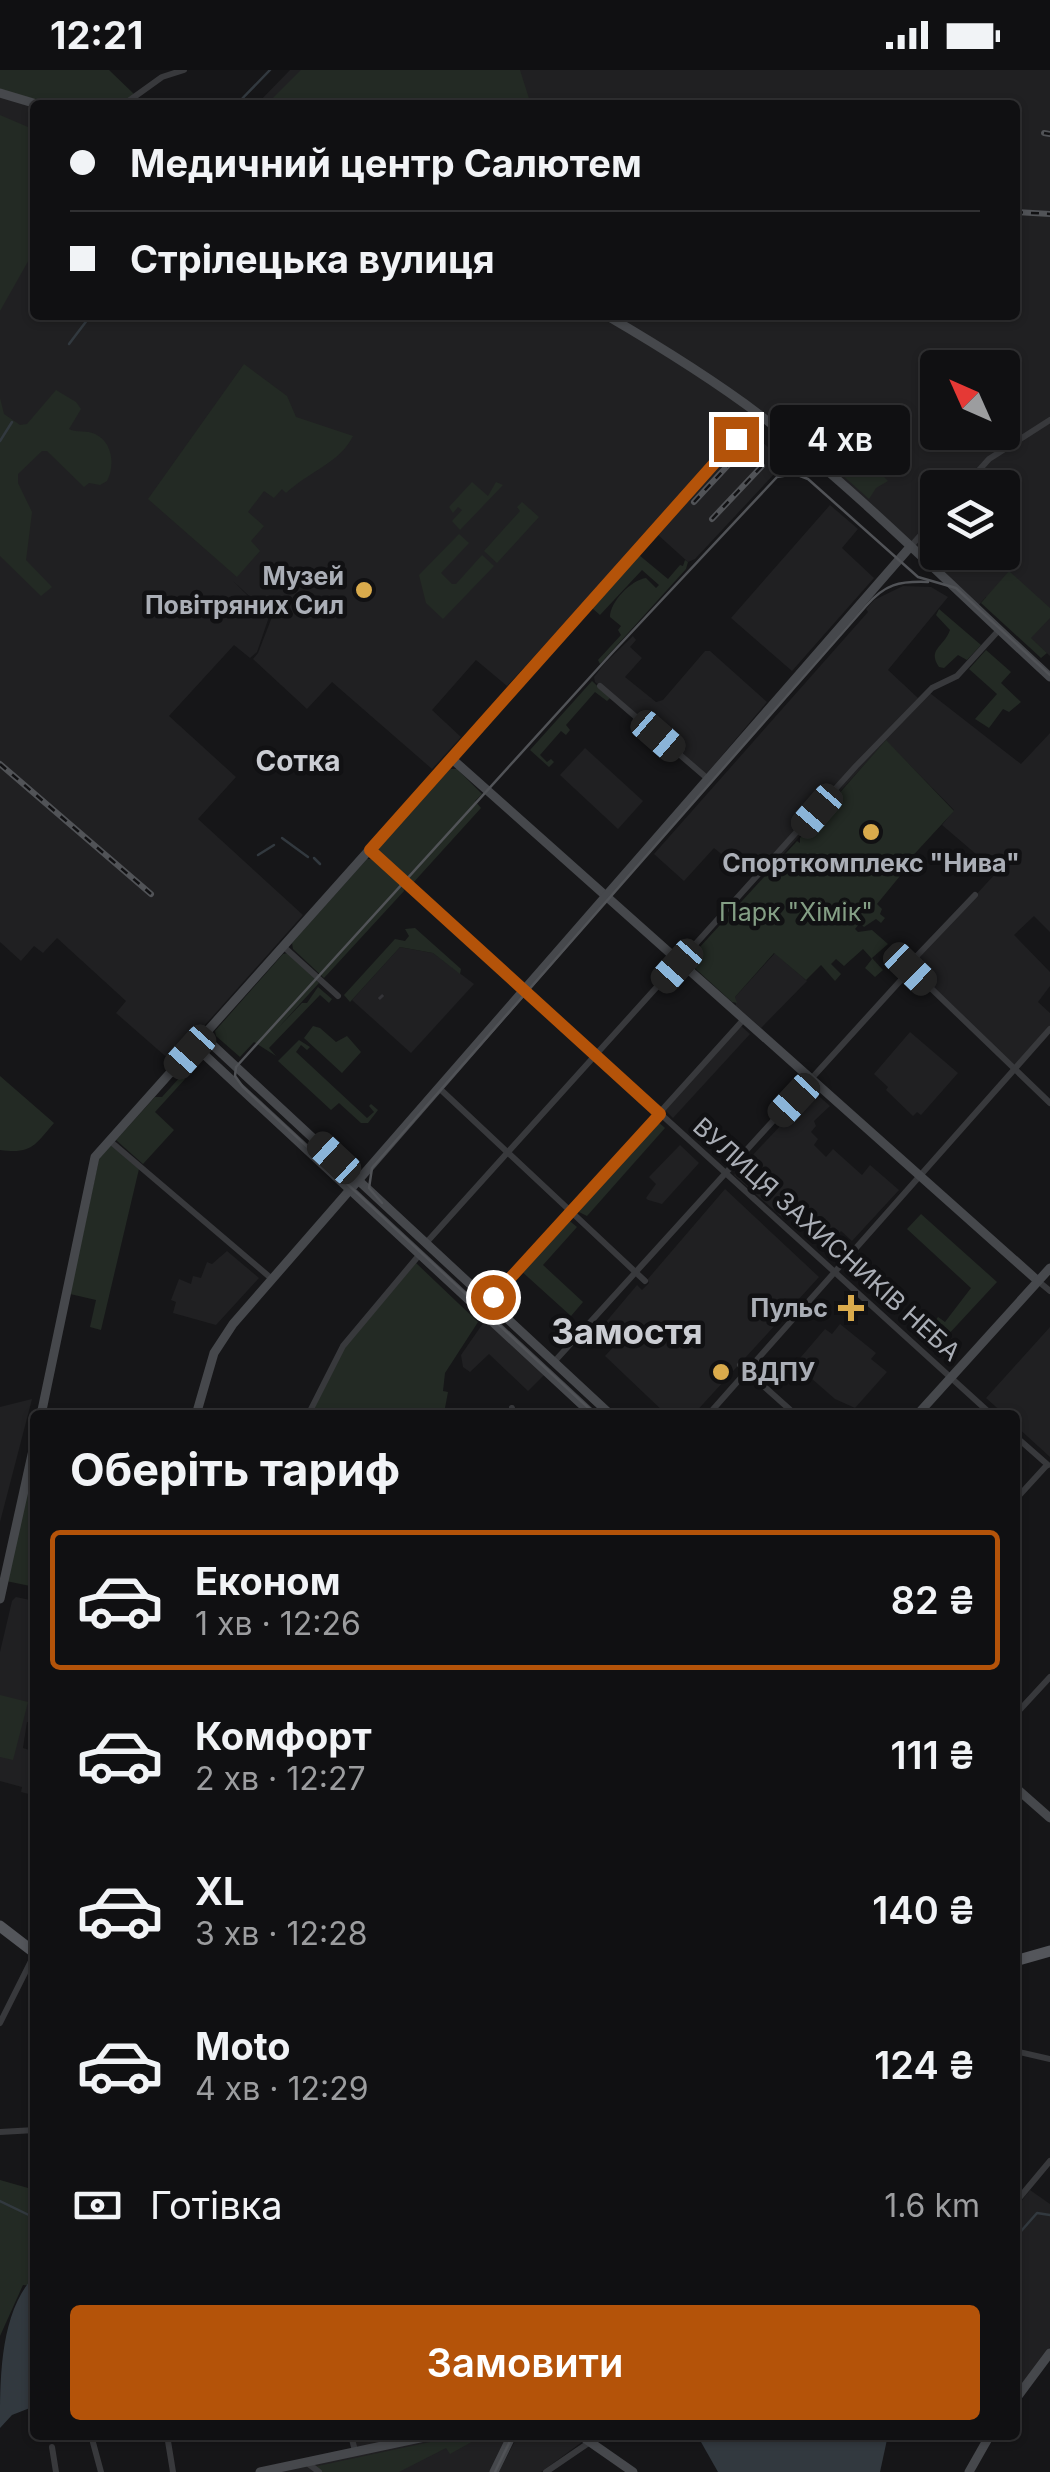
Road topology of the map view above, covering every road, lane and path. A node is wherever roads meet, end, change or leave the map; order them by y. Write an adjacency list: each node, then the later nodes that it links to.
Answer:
1 (184, 70): 2 (street)
2 (160, 74): 4 (street)
3 (0, 93): 5 (main road)
4 (129, 100)
5 (30, 102)
6 (614, 320): 7 (main road)
7 (740, 401): 8 (main road); 10 (main road)
8 (763, 418): 10 (main road); 13 (main road)
9 (1050, 420): 11 (street)
10 (736, 439): 17 (main road)
11 (979, 470)
12 (920, 536): 13 (street)
13 (910, 547): 14 (main road); 18 (main road)
14 (999, 630): 15 (main road); 23 (street)
15 (1050, 677)
16 (600, 686): 18 (street)
17 (452, 758): 19 (main road); 21 (main road)
18 (708, 780): 21 (main road)
19 (370, 850): 22 (main road); 25 (street, ВУЛИЦЯ ЗАХИСНИКІВ НЕБА)
20 (975, 895): 24 (street)
21 (606, 896): 23 (main road); 25 (main road)
22 (284, 947): 26 (street); 29 (main road)
23 (680, 962): 27 (main road); 31 (street)
24 (910, 969): 32 (street); 33 (street)
25 (524, 989): 31 (street, ВУЛИЦЯ ЗАХИСНИКІВ НЕБА); 34 (main road)
26 (338, 996)
27 (744, 1020): 33 (main road); 36 (street)
28 (1050, 1029): 32 (street)
29 (204, 1037): 30 (main road); 41 (main road)
30 (195, 1046): 37 (main road); 42 (main road)
31 (597, 1055): 36 (street, ВУЛИЦЯ ЗАХИСНИКІВ НЕБА); 38 (street)
32 (1015, 1070): 35 (street); 40 (street)
33 (812, 1079): 39 (street); 40 (main road)
34 (438, 1088): 38 (street); 41 (main road)
35 (1050, 1104)
36 (660, 1114): 39 (street, ВУЛИЦЯ ЗАХИСНИКІВ НЕБА); 43 (street)
37 (110, 1141): 49 (street); 58 (main road)
38 (508, 1154): 43 (street); 44 (street)
39 (725, 1176): 47 (street); 48 (street, ВУЛИЦЯ ЗАХИСНИКІВ НЕБА)
40 (920, 1177): 48 (street); 51 (main road)
41 (358, 1180): 42 (main road); 44 (main road)
42 (351, 1190): 45 (main road); 49 (main road)
43 (572, 1212): 47 (street); 53 (street)
44 (426, 1243): 53 (main road)
45 (420, 1254): 60 (street); 61 (main road)
46 (1050, 1268): 51 (main road)
47 (638, 1273): 50 (street); 54 (street)
48 (834, 1274): 56 (street); 57 (street, ВУЛИЦЯ ЗАХИСНИКІВ НЕБА)
49 (272, 1280): 59 (main road)
50 (645, 1280)
51 (1038, 1281): 52 (street); 57 (main road)
52 (1050, 1291)
53 (489, 1302): 54 (main road)
54 (554, 1362): 62 (main road)
55 (740, 1365): 56 (street)
56 (747, 1372): 63 (street); 64 (street)
57 (950, 1378): 65 (main road); 66 (street, ВУЛИЦЯ ЗАХИСНИКІВ НЕБА)
58 (41, 1410)
59 (198, 1410)
60 (311, 1410)
61 (588, 1410)
62 (606, 1410)
63 (713, 1410)
64 (790, 1410)
65 (922, 1410)
66 (986, 1410)
67 (1020, 1440): 69 (street)
68 (30, 1463): 71 (main road)
69 (1049, 1466): 70 (street)
70 (1020, 1495)
71 (0, 1600)
72 (1050, 1677): 73 (street)
73 (1020, 1710)
74 (1020, 1790): 75 (main road)
75 (1048, 1812)
76 (0, 1926): 77 (main road)
77 (30, 1949)
78 (1050, 1951): 79 (main road)
79 (1020, 1959)
80 (30, 1963): 81 (street)
81 (0, 2023)
82 (1020, 2051): 83 (street)
83 (1050, 2059)
84 (30, 2130): 85 (street)
85 (0, 2132)
86 (1050, 2161): 87 (street)
87 (1020, 2197)
88 (1050, 2353): 89 (main road)
89 (1046, 2362): 90 (main road)
90 (1020, 2394)
91 (91, 2440): 103 (street)
92 (168, 2440): 104 (street)
93 (352, 2440): 100 (street)
94 (411, 2440): 100 (main road)
95 (510, 2440): 107 (main road)
96 (587, 2440): 98 (main road)
97 (987, 2440): 110 (main road)
98 (590, 2442): 108 (street); 109 (main road)
99 (52, 2447): 102 (street)
100 (356, 2452): 101 (main road)
101 (305, 2462): 105 (main road); 106 (street)
102 (56, 2472)
103 (101, 2472)
104 (173, 2472)
105 (262, 2472)
106 (320, 2472)
107 (494, 2472)
108 (546, 2472)
109 (633, 2472)
110 (969, 2472)

